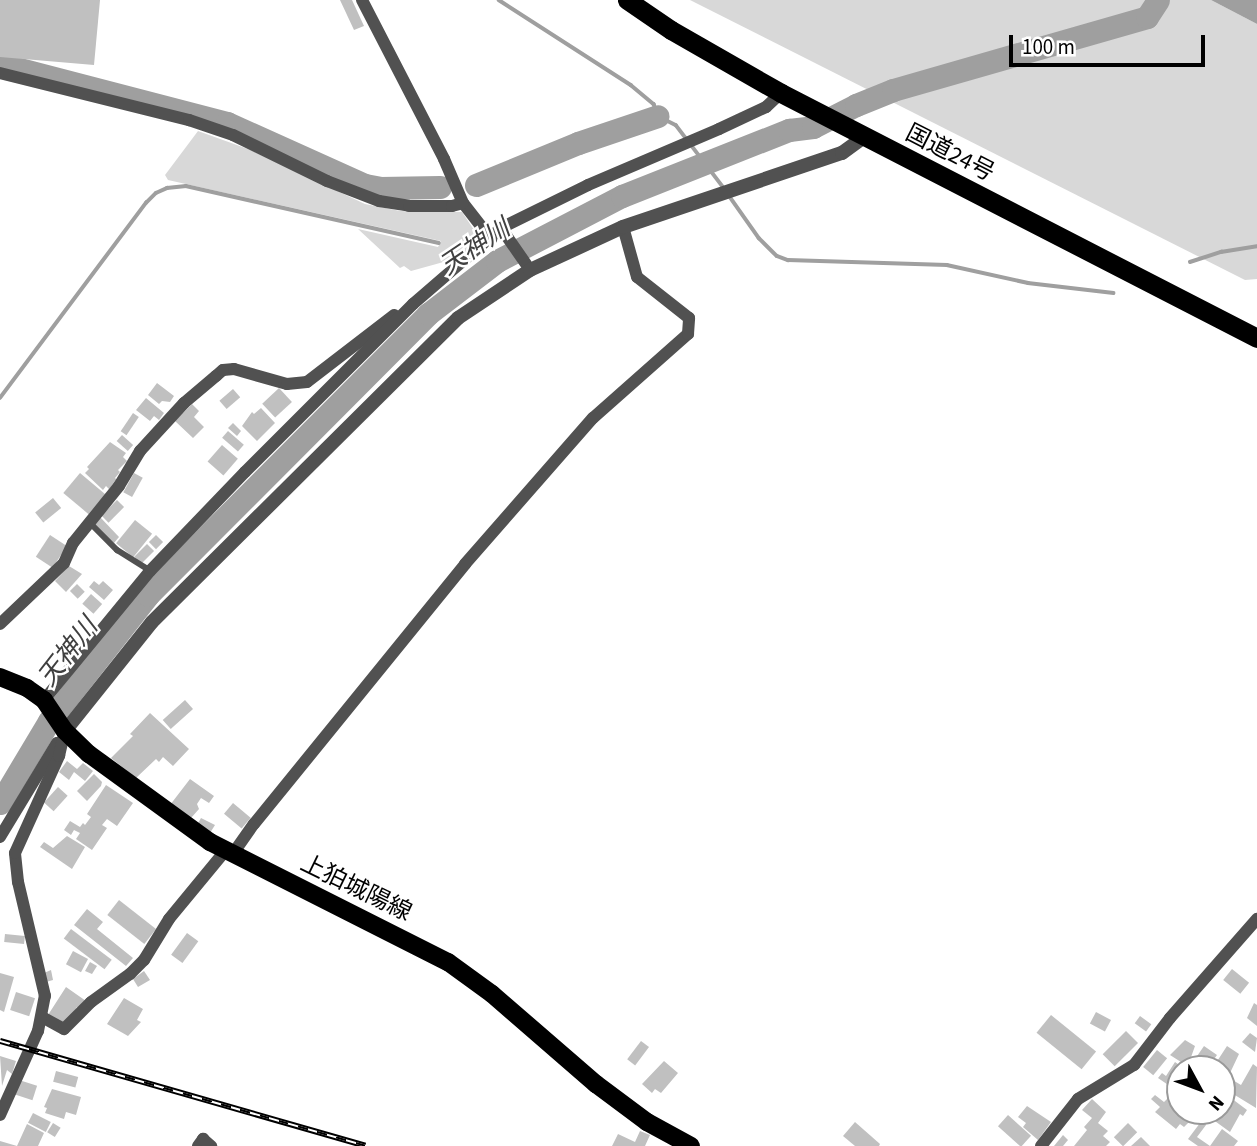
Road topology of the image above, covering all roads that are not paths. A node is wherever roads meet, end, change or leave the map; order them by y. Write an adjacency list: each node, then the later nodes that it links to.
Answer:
1 (362, 0): 6 (street)
2 (628, 0): 4 (highway, 国道24号)
3 (0, 73): 6 (street)
4 (781, 93): 5 (highway, 国道24号); 8 (street)
5 (864, 137): 7 (street); 12 (highway, 国道24号)
6 (463, 203): 9 (street)
7 (623, 227): 10 (street); 20 (street)
8 (504, 230): 9 (street); 10 (street)
9 (491, 239): 11 (street)
10 (528, 267): 18 (street)
11 (413, 304): 13 (street); 14 (street)
12 (1257, 338)
13 (89, 522): 14 (lane); 15 (street)
14 (150, 571): 17 (street)
15 (0, 624)
16 (0, 677): 17 (main road, 上狛城陽線)
17 (46, 702): 18 (main road, 上狛城陽線)
18 (62, 727): 19 (street); 20 (main road, 上狛城陽線); 22 (street)
19 (0, 837)
20 (229, 853): 22 (street); 26 (main road, 上狛城陽線)
21 (1257, 919): 27 (street)
22 (42, 1017): 23 (street)
23 (0, 1115)
24 (198, 1146): 25 (street)
25 (211, 1146)
26 (691, 1146)
27 (1041, 1146)

